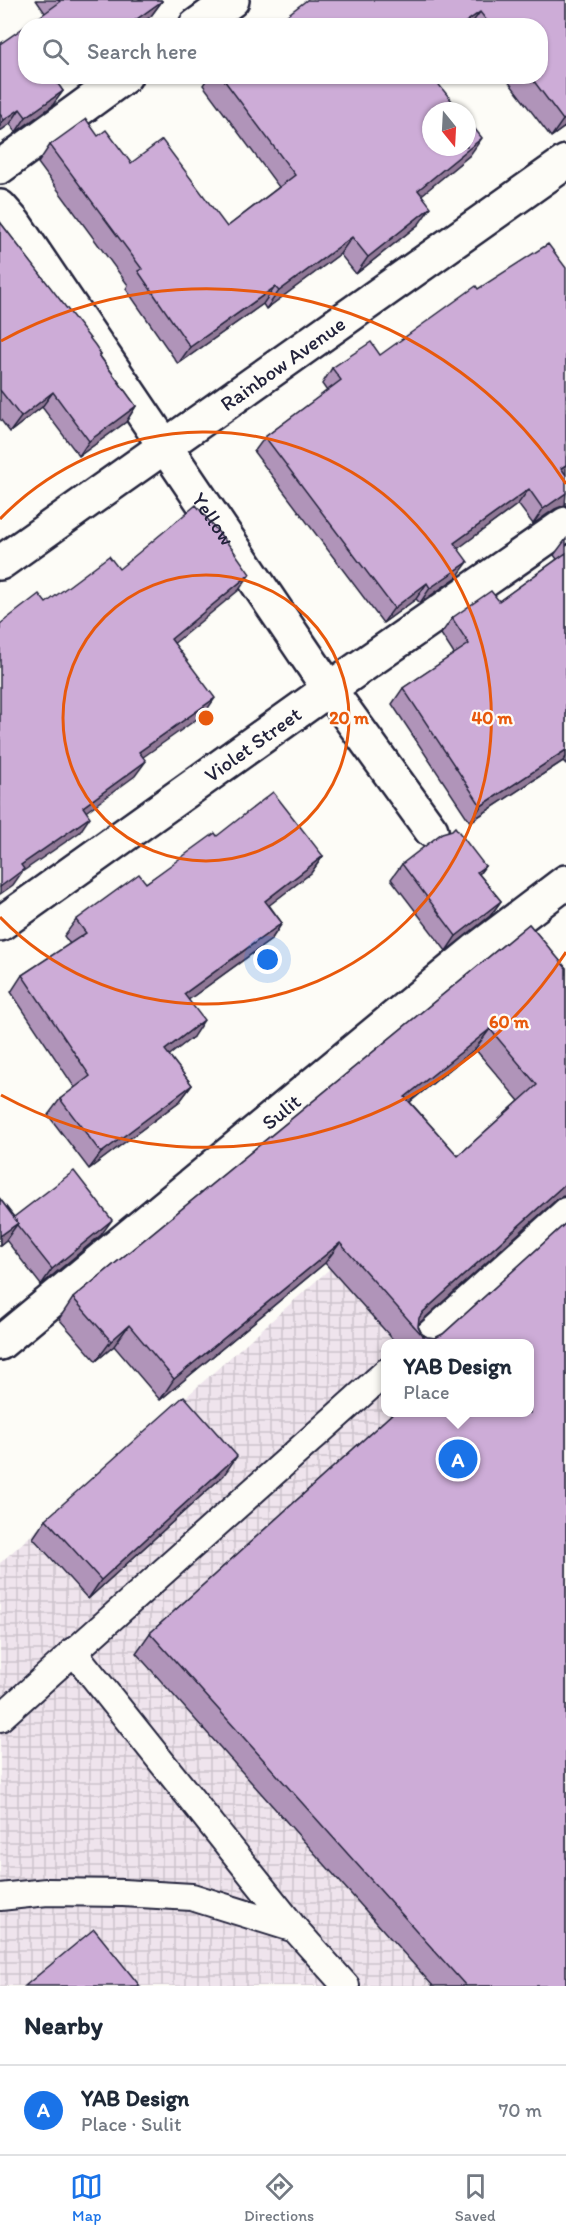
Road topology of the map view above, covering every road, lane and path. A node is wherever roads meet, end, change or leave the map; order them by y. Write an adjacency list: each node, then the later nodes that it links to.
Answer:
1 (232, 0): 2 (street)
2 (207, 18)
3 (114, 84): 5 (street)
4 (566, 162): 7 (street, Rainbow Avenue)
5 (0, 167)
6 (0, 207): 7 (street, Yellow)
7 (164, 447): 9 (street, Rainbow Avenue); 10 (street, Yellow)
8 (566, 524): 10 (street, Violet Street)
9 (0, 563)
10 (329, 689): 11 (street, Yellow); 13 (street, Violet Street)
11 (431, 830)
12 (566, 882): 16 (street, Sulit)
13 (0, 924)
14 (566, 1211): 15 (lane)
15 (424, 1339)
16 (0, 1343)
17 (381, 1376): 18 (lane)
18 (73, 1651): 19 (lane); 21 (lane)
19 (0, 1718)
20 (0, 1897): 21 (lane)
21 (295, 1929): 22 (lane)
22 (346, 1986)

